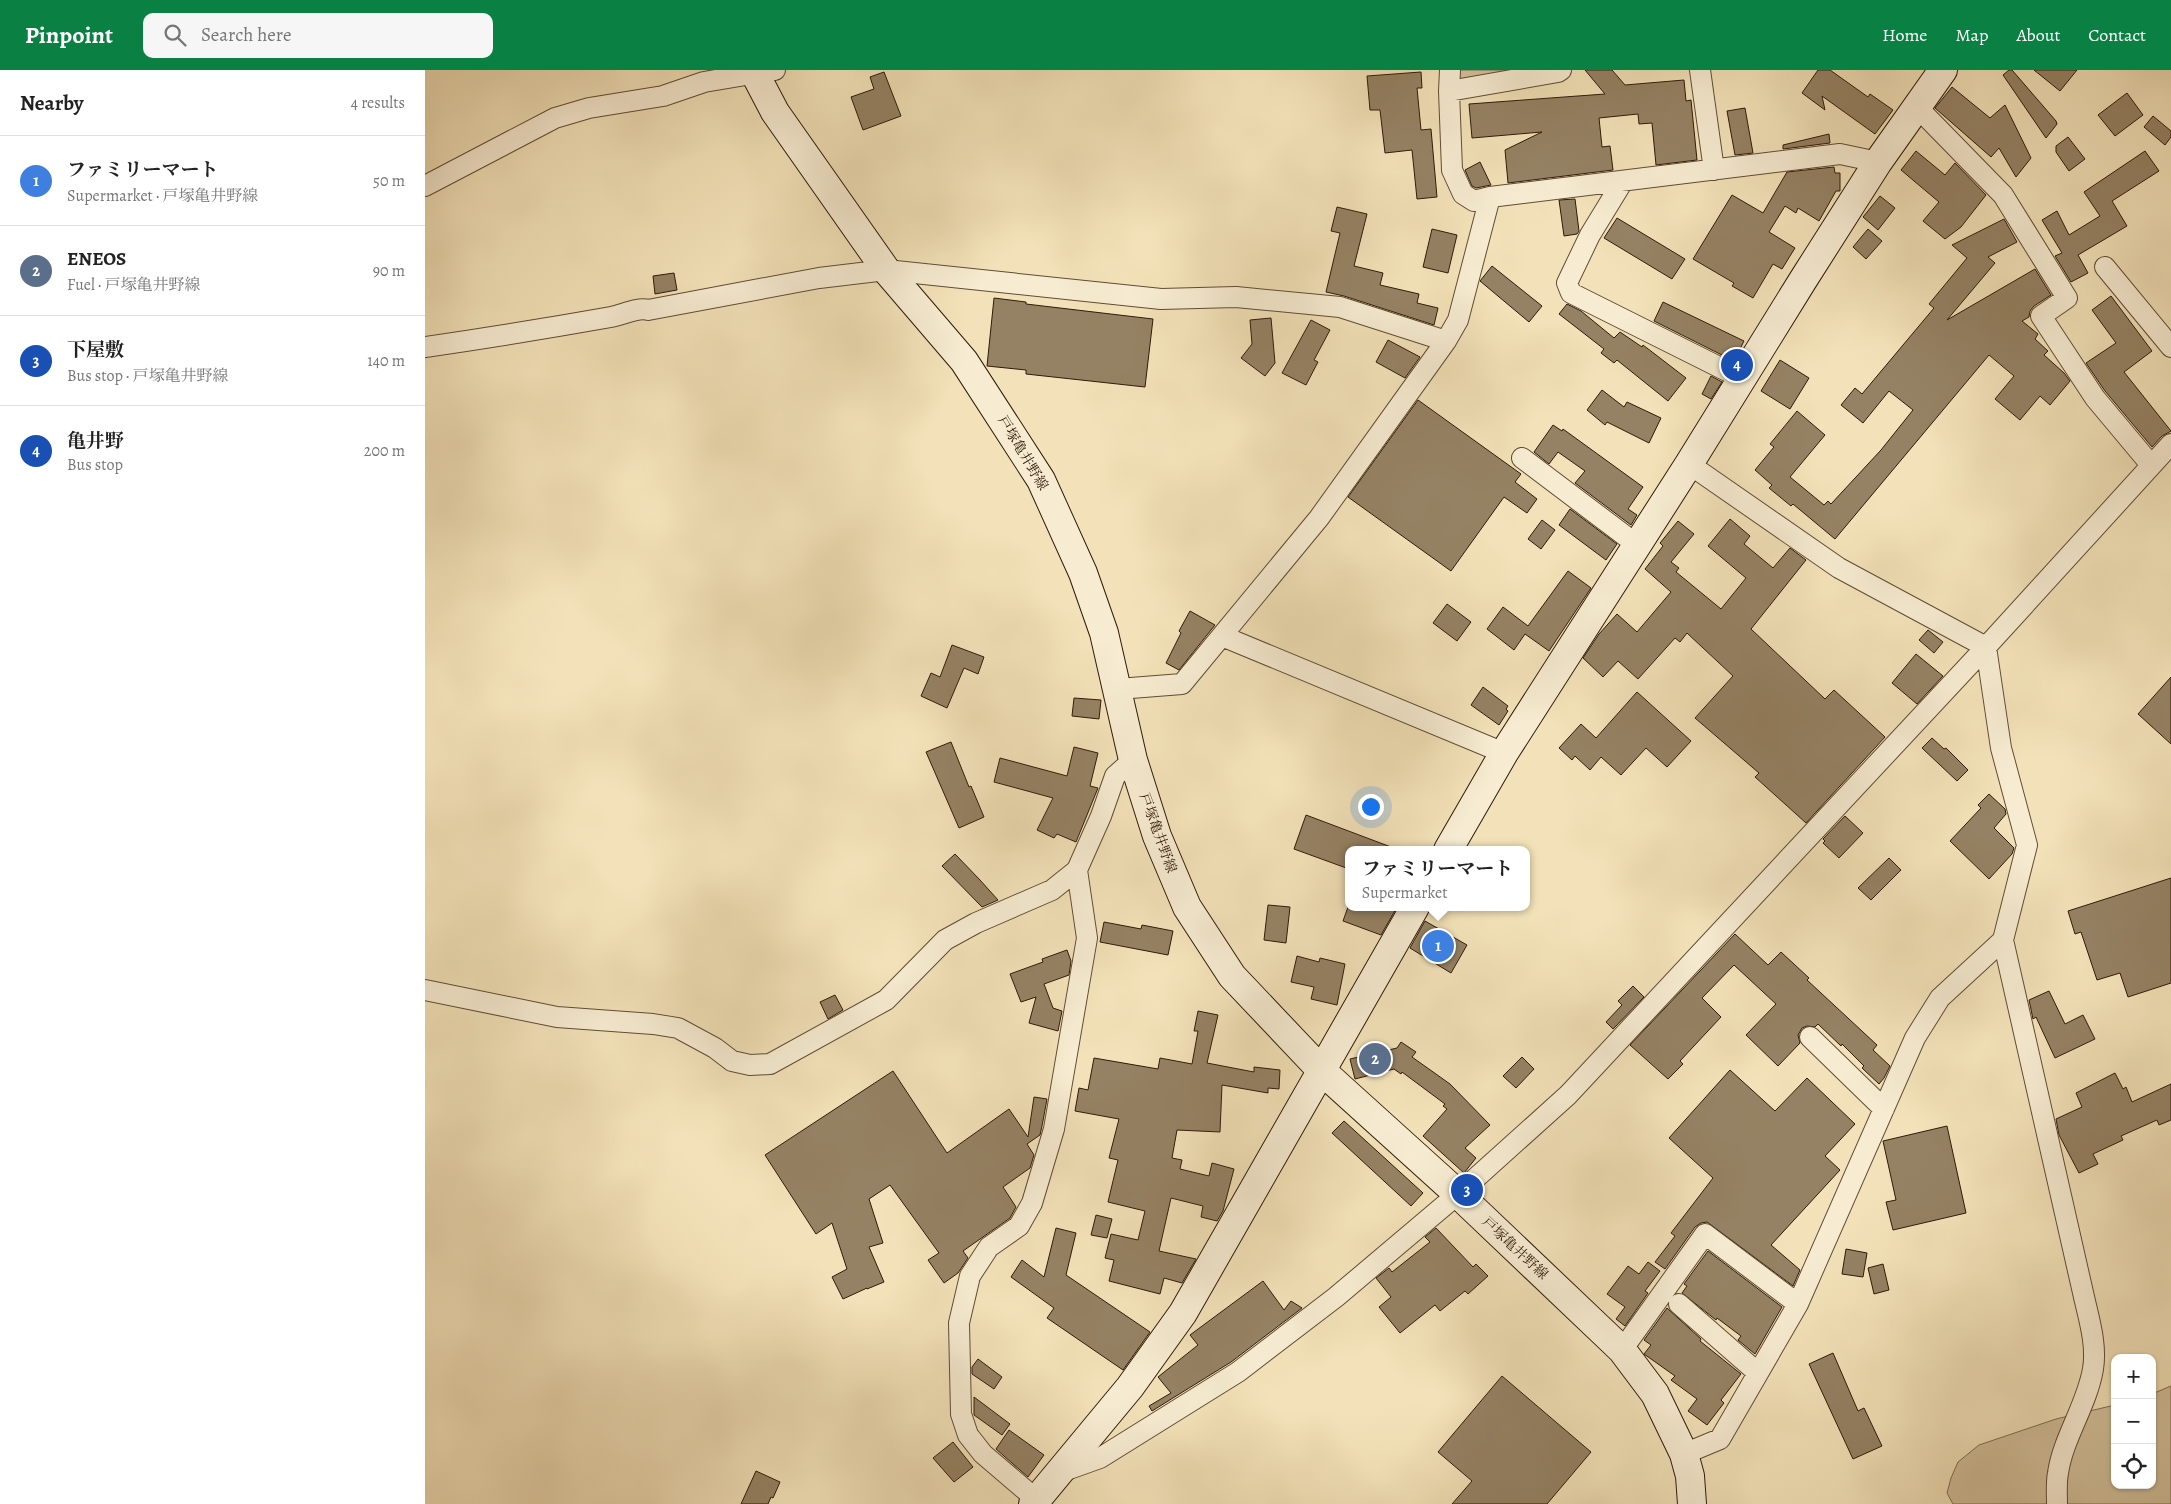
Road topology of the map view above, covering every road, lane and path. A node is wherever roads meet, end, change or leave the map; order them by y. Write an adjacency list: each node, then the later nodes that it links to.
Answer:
1 (1450, 70): 6 (street)
2 (1561, 70): 6 (street)
3 (1700, 70): 9 (street)
4 (1943, 70): 7 (main road)
5 (761, 71): 11 (street); 14 (main road, 戸塚亀井野線)
6 (1449, 91): 12 (street)
7 (1917, 107): 8 (main road); 19 (street)
8 (1878, 162): 9 (street); 18 (main road)
9 (1714, 170): 10 (street)
10 (1623, 180): 12 (street); 18 (street)
11 (425, 186)
12 (1490, 197): 15 (street)
13 (2105, 267): 17 (street)
14 (886, 270): 15 (street); 16 (street); 25 (main road, 戸塚亀井野線)
15 (1447, 342): 23 (street)
16 (425, 347)
17 (2171, 347)
18 (1741, 378): 21 (main road)
19 (2164, 455): 24 (street)
20 (1522, 458): 22 (street)
21 (1689, 464): 22 (main road); 24 (street)
22 (1636, 544): 26 (main road)
23 (1222, 636): 25 (street); 26 (street)
24 (1986, 647): 31 (street); 36 (street)
25 (1118, 690): 27 (main road, 戸塚亀井野線)
26 (1504, 753): 28 (main road)
27 (1133, 760): 29 (street); 34 (main road, 戸塚亀井野線)
28 (1450, 846)
29 (1077, 870): 32 (street); 43 (street)
30 (1413, 911): 34 (main road)
31 (2003, 940): 35 (street); 45 (street)
32 (425, 990)
33 (1810, 1037): 35 (street)
34 (1322, 1071): 36 (main road, 戸塚亀井野線); 42 (main road)
35 (1884, 1109): 38 (street)
36 (1458, 1194): 39 (main road, 戸塚亀井野線); 42 (street)
37 (1679, 1304): 40 (street)
38 (1798, 1304): 39 (street); 40 (street)
39 (1622, 1350): 41 (main road, 戸塚亀井野線)
40 (1758, 1373): 41 (street)
41 (1684, 1454): 44 (main road, 戸塚亀井野線)
42 (1058, 1473): 43 (main road)
43 (1035, 1502)
44 (1693, 1504)
45 (2057, 1504)

